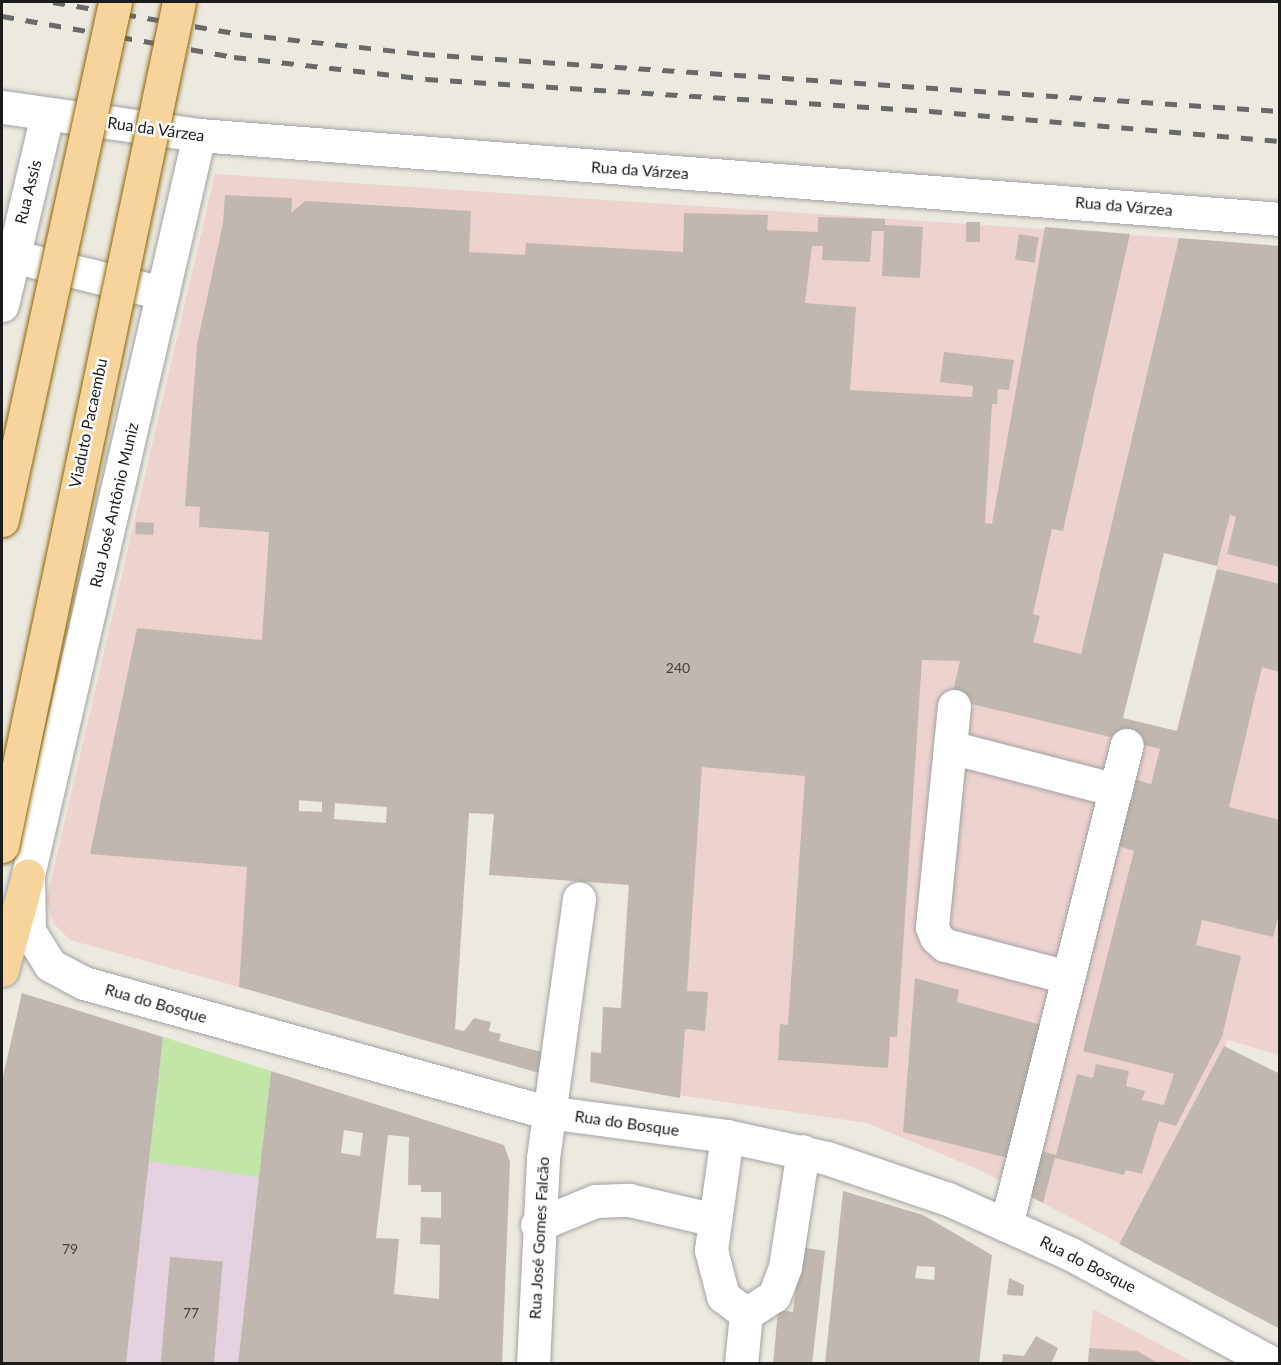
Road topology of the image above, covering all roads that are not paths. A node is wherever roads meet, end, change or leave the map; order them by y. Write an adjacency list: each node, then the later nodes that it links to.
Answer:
1 (115, 2): 10 (main road, bridge)
2 (179, 2): 15 (main road, Viaduto Pacaembu, bridge)
3 (2, 107): 4 (street, Rua da Várzea)
4 (47, 114): 5 (street, Rua da Várzea); 7 (street, Rua Assis)
5 (199, 135): 6 (street, Rua da Várzea); 8 (street, Rua José Antônio Muniz)
6 (1280, 219)
7 (12, 256): 8 (street); 9 (street, Rua Assis)
8 (163, 293): 16 (street, Rua José Antônio Muniz)
9 (2, 305)
10 (2, 520)
11 (954, 706): 13 (street)
12 (1127, 745): 14 (street)
13 (950, 747): 14 (street); 19 (street)
14 (1116, 790): 19 (street)
15 (2, 846)
16 (28, 875): 18 (main road); 20 (street, Rua do Bosque)
17 (579, 898): 20 (street, Rua José Gomes Falcão)
18 (2, 970)
19 (1068, 977): 25 (street)
20 (548, 1112): 21 (street, Rua do Bosque); 24 (street, Rua José Gomes Falcão)
21 (727, 1136): 22 (street, Rua do Bosque); 23 (street)
22 (803, 1151): 25 (street, Rua do Bosque); 26 (street)
23 (715, 1220): 24 (street); 26 (street)
24 (537, 1225): 27 (street, Rua José Gomes Falcão)
25 (1006, 1225): 29 (street, Rua do Bosque)
26 (746, 1314): 28 (street)
27 (533, 1364)
28 (741, 1364)
29 (1274, 1364)

